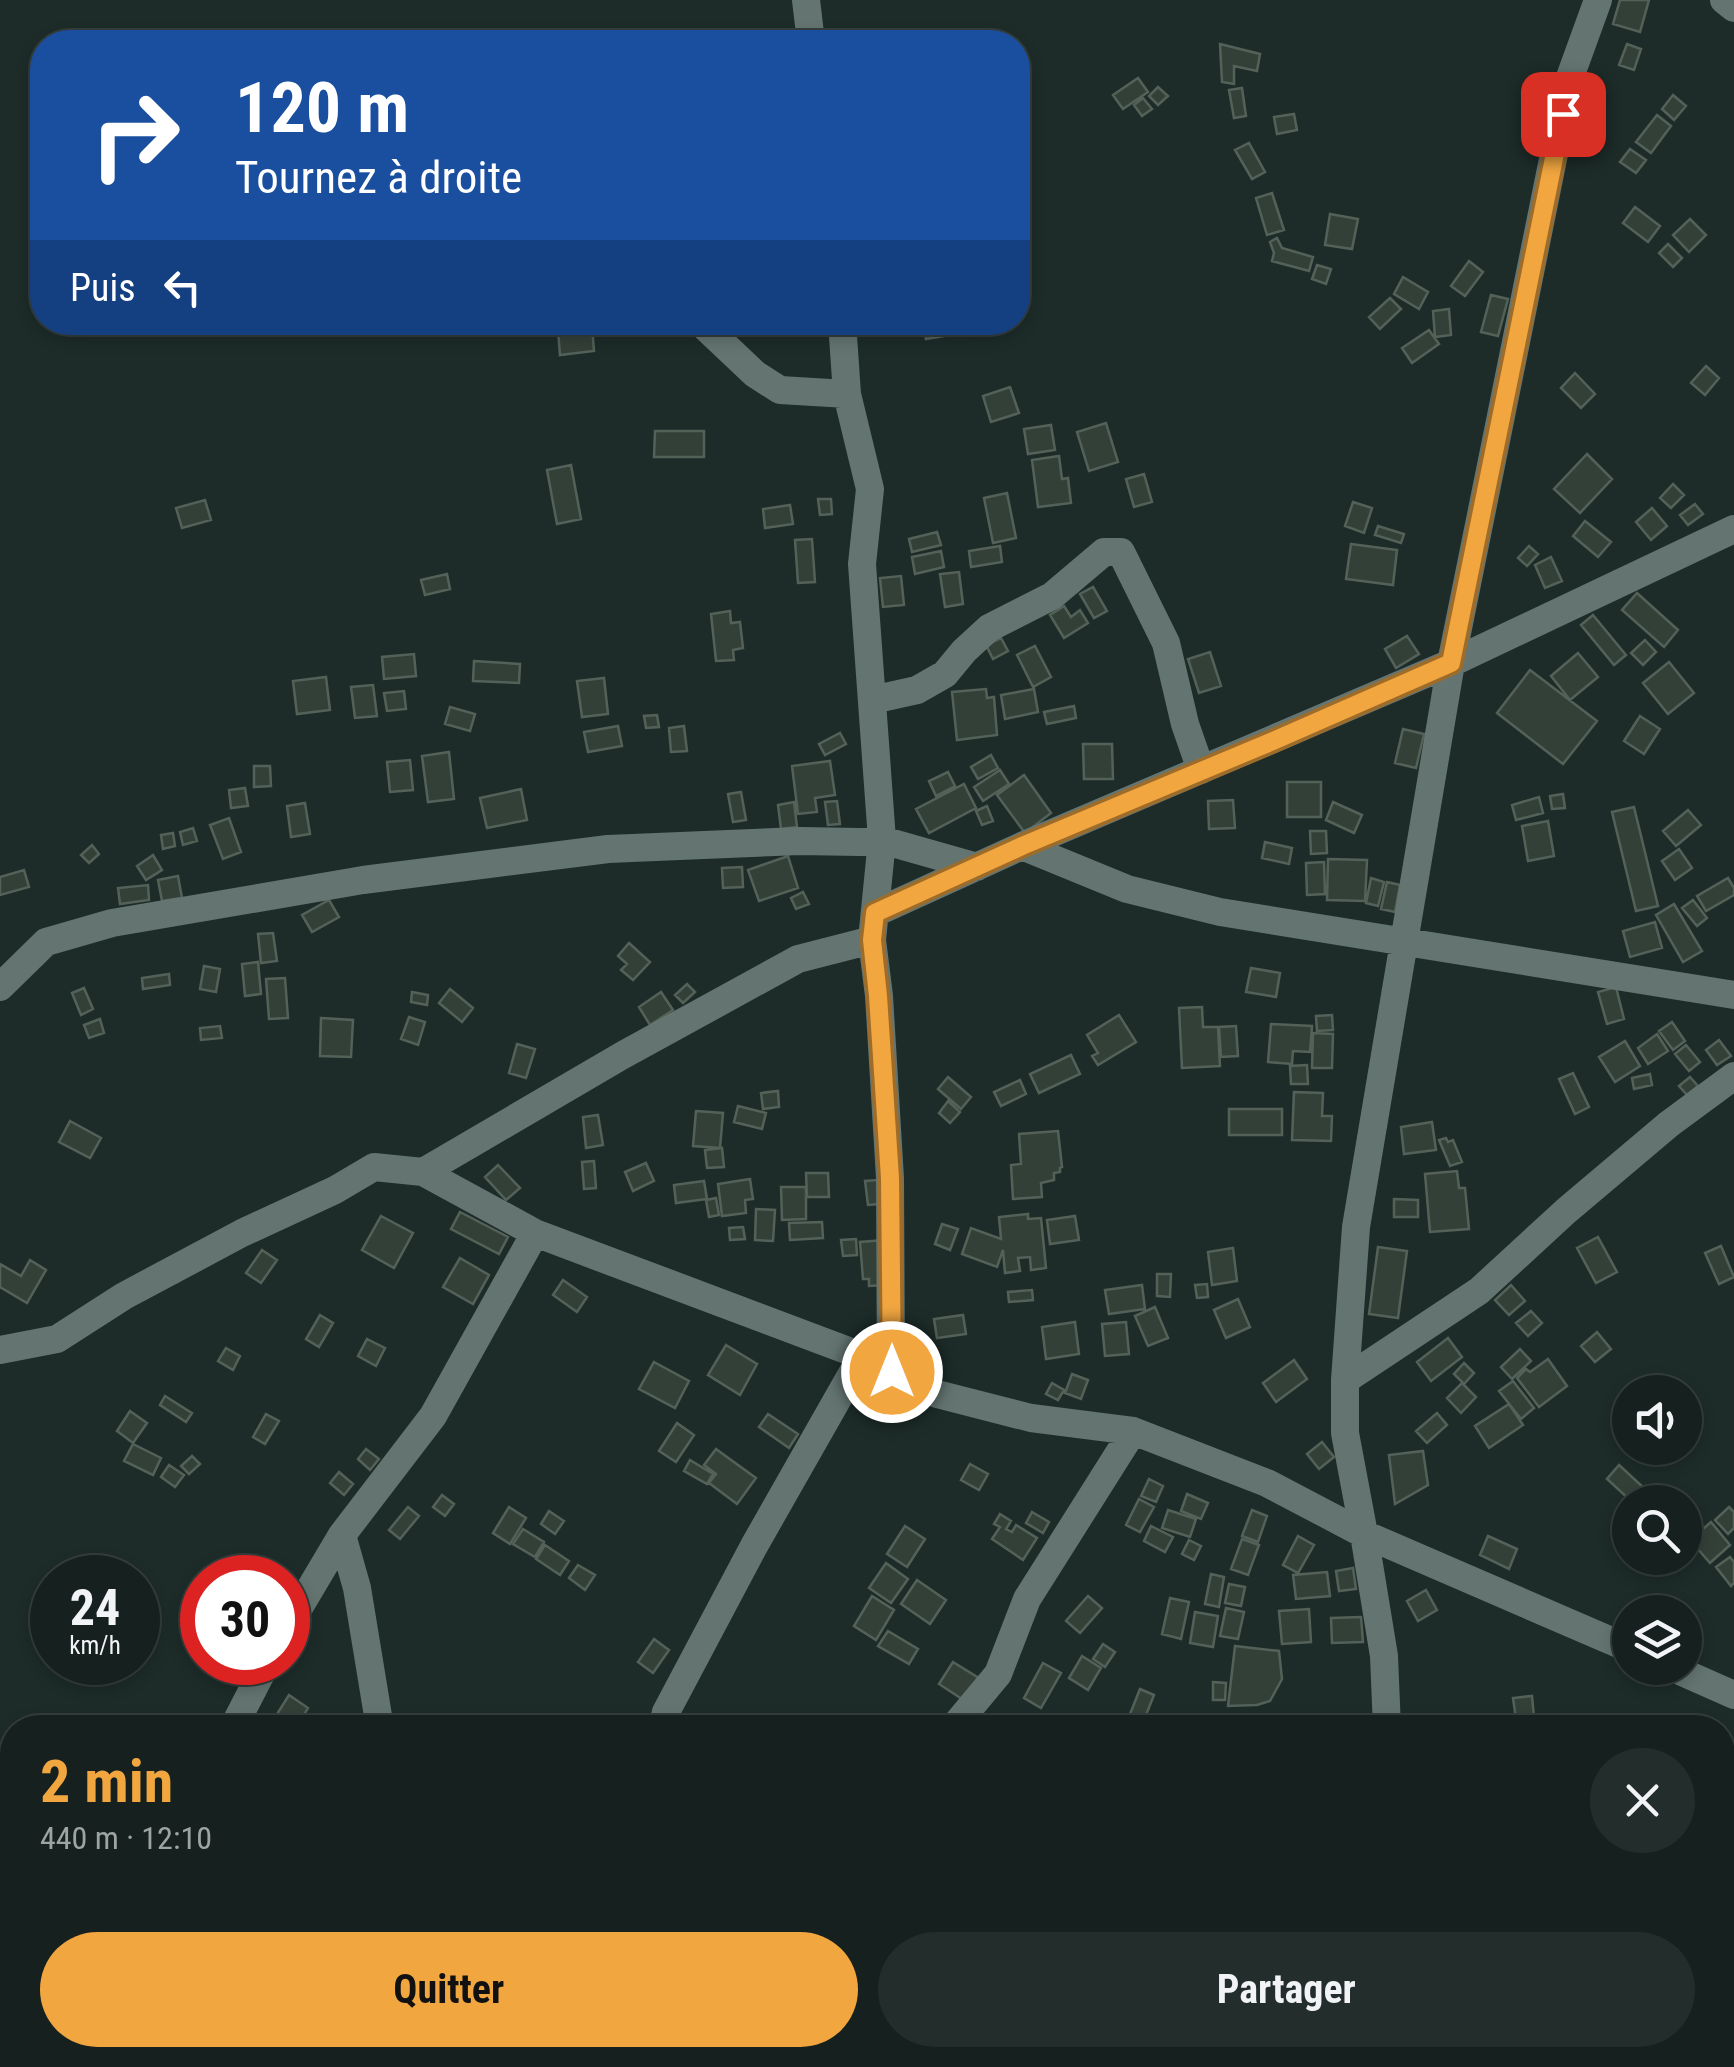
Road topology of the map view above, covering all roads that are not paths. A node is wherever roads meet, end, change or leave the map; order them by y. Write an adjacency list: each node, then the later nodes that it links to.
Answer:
1 (806, 0): 5 (street)
2 (1598, 0): 10 (street)
3 (1724, 0): 4 (street)
4 (1734, 8)
5 (810, 30)
6 (714, 335): 8 (street)
7 (843, 335): 8 (street)
8 (847, 394): 11 (street)
9 (1734, 529): 10 (street)
10 (1451, 663): 12 (street); 17 (street)
11 (872, 700): 12 (street); 13 (street)
12 (1200, 770): 14 (street)
13 (882, 840): 15 (street); 16 (street); 18 (street)
14 (1022, 846): 15 (street); 17 (street)
15 (977, 867): 16 (street)
16 (874, 926): 21 (street); 25 (street)
17 (1404, 944): 19 (street); 26 (street)
18 (0, 987)
19 (1734, 995)
20 (1734, 1076): 26 (street)
21 (422, 1172): 22 (street); 23 (street)
22 (535, 1233): 24 (street); 29 (street)
23 (0, 1350)
24 (862, 1356): 25 (street); 37 (street)
25 (892, 1372): 27 (street)
26 (1345, 1380): 28 (street)
27 (1133, 1430): 28 (street); 38 (street)
28 (1364, 1534): 31 (street); 39 (street)
29 (342, 1535): 30 (street); 36 (street)
30 (310, 1589)
31 (1612, 1640)
32 (1702, 1680): 34 (street)
33 (255, 1685): 35 (street)
34 (1734, 1694)
35 (240, 1715)
36 (378, 1715)
37 (665, 1715)
38 (964, 1715)
39 (1386, 1715)

